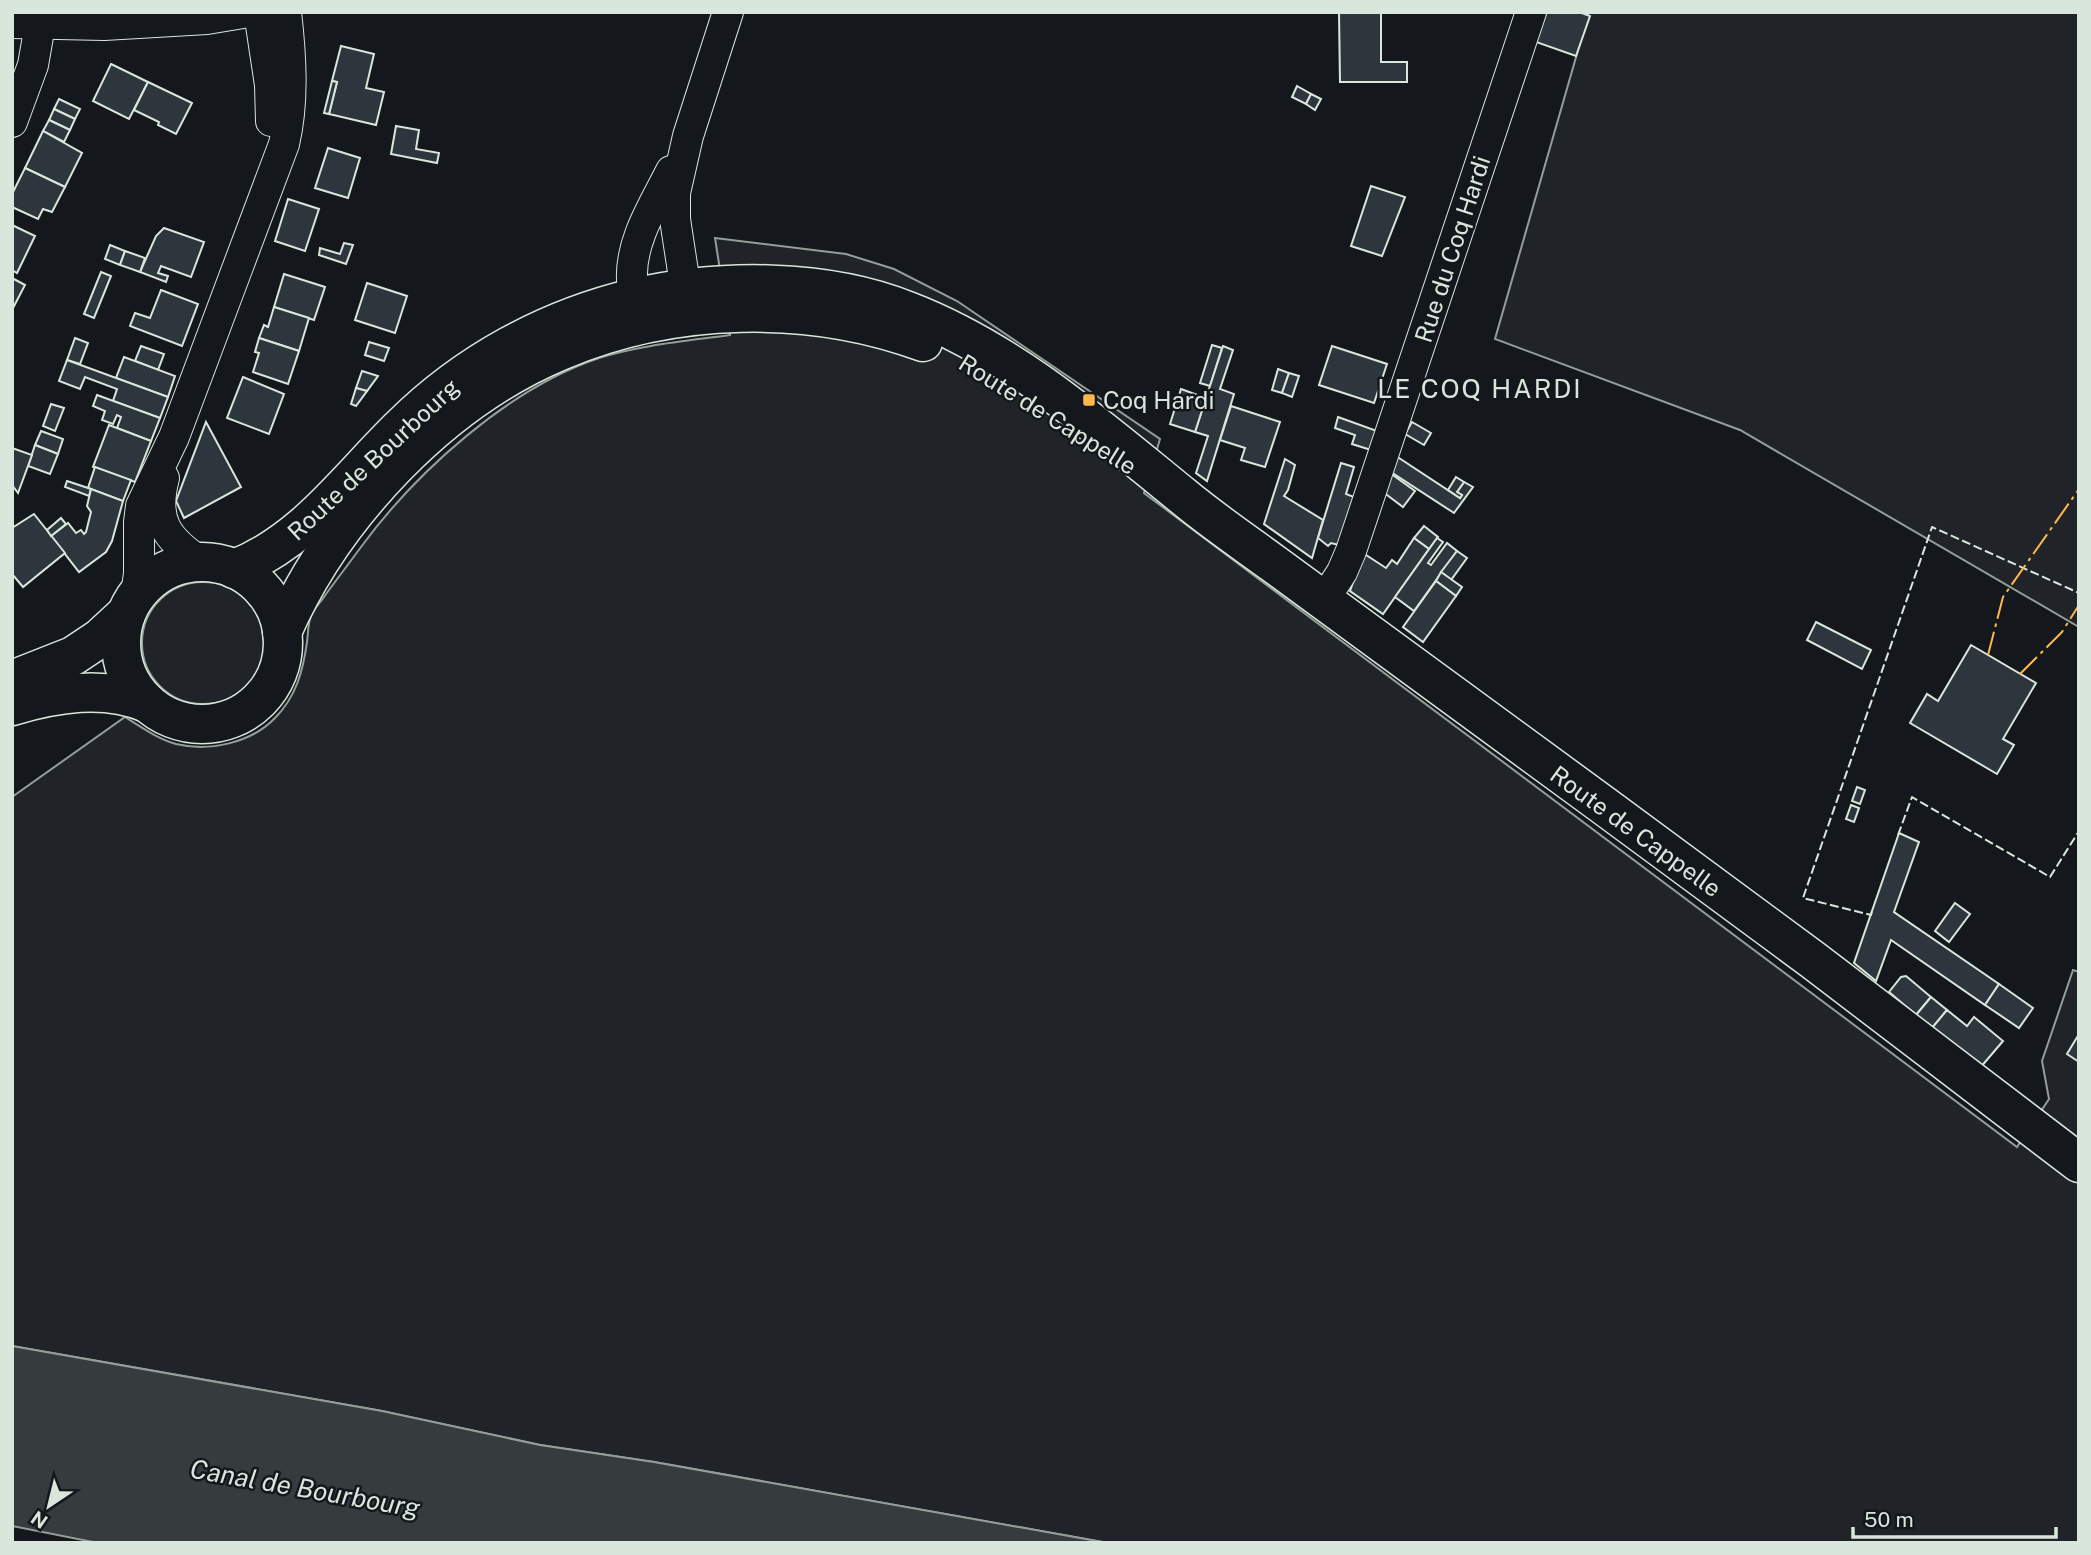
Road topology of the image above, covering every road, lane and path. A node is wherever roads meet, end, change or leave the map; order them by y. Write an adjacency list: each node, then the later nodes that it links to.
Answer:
1 (249, 12): 6 (street)
2 (258, 12): 9 (street)
3 (286, 12): 9 (street)
4 (728, 12): 8 (street)
5 (1531, 12): 15 (street, Rue du Coq Hardi)
6 (26, 24): 7 (street)
7 (12, 122)
8 (688, 136): 10 (street); 11 (street)
9 (261, 208): 13 (street)
10 (688, 303): 11 (main road, Route de Bourbourg); 12 (main road, Route de Bourbourg)
11 (637, 312): 14 (main road, Route de Bourbourg); 17 (main road, Route de Bourbourg)
12 (868, 312): 15 (main road, Route de Cappelle)
13 (174, 437): 14 (street); 16 (street)
14 (218, 565): 16 (main road); 17 (main road)
15 (1324, 600): 21 (main road, Route de Cappelle)
16 (131, 605): 18 (main road); 19 (main road)
17 (282, 632): 19 (main road)
18 (12, 680)
19 (147, 703): 20 (main road)
20 (12, 706)
21 (2079, 1163)

